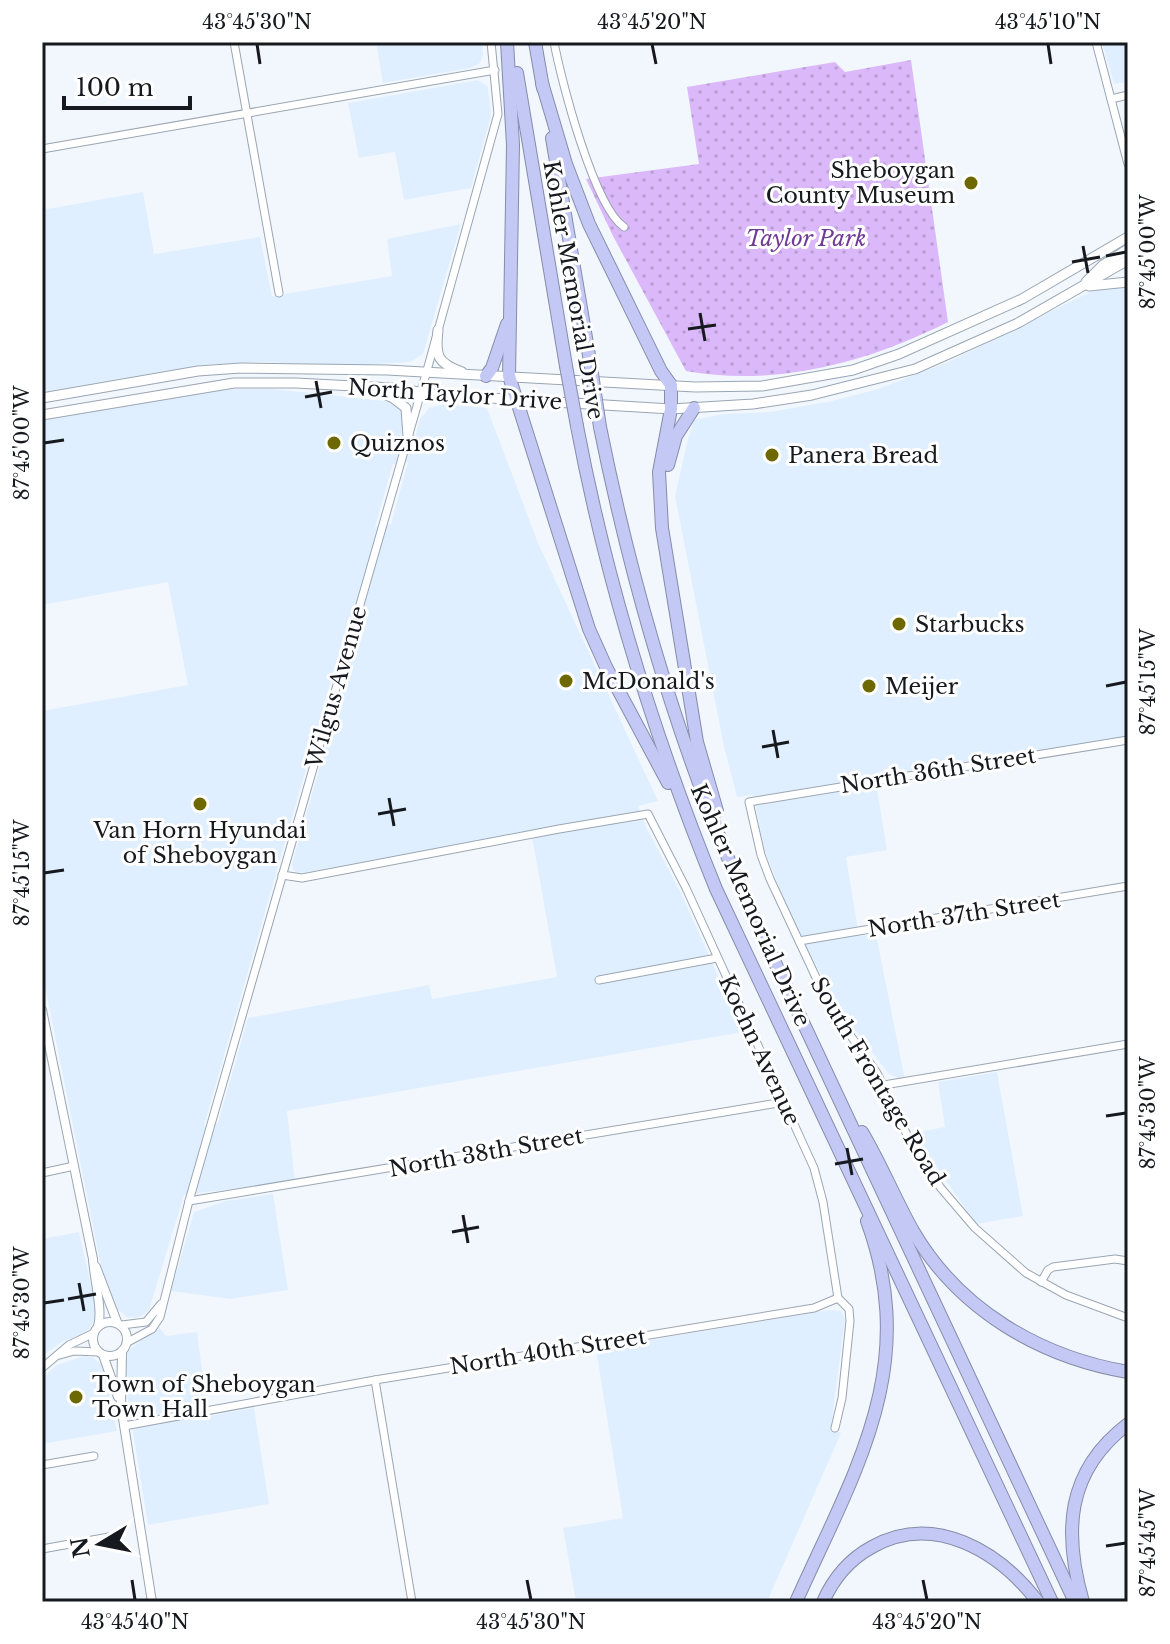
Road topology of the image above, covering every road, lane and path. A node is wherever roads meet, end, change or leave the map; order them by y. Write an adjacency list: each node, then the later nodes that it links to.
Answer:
1 (234, 42): 11 (street)
2 (491, 42): 7 (street, Wilgus Avenue)
3 (510, 42): 21 (highway); 38 (highway, Kohler Memorial Drive, bridge)
4 (535, 42): 8 (highway, Kohler Memorial Drive)
5 (554, 42): 14 (street)
6 (1096, 42): 10 (street)
7 (495, 70): 11 (street); 22 (street, Wilgus Avenue)
8 (542, 83): 26 (highway); 40 (highway, Kohler Memorial Drive, bridge)
9 (1128, 95): 10 (street)
10 (1111, 99): 13 (street)
11 (247, 113): 12 (street); 20 (street)
12 (42, 149)
13 (1128, 164)
14 (624, 227)
15 (1128, 237): 26 (main road, North Taylor Drive)
16 (1128, 249): 19 (main road)
17 (1128, 260): 19 (main road, North Taylor Drive)
18 (1128, 282): 19 (main road)
19 (1082, 288): 31 (main road, North Taylor Drive)
20 (279, 293)
21 (510, 317): 24 (highway); 25 (highway)
22 (438, 330): 23 (street, Wilgus Avenue); 24 (main road)
23 (425, 373): 24 (main road, North Taylor Drive); 28 (street, Wilgus Avenue); 29 (main road, North Taylor Drive)
24 (480, 376): 25 (main road, North Taylor Drive)
25 (509, 376): 26 (main road, North Taylor Drive); 30 (highway)
26 (671, 385): 32 (highway)
27 (364, 387): 28 (main road, North Taylor Drive); 33 (main road, North Taylor Drive); 34 (main road)
28 (421, 392): 30 (main road, North Taylor Drive); 34 (street, Wilgus Avenue)
29 (42, 398)
30 (517, 398): 32 (main road, North Taylor Drive); 38 (highway)
31 (694, 408): 32 (main road, North Taylor Drive); 35 (highway)
32 (671, 409): 35 (highway)
33 (42, 415)
34 (408, 436): 39 (street, Wilgus Avenue)
35 (671, 584): 40 (highway)
36 (1128, 740): 37 (street, North 36th Street)
37 (749, 802): 42 (street, South Frontage Road)
38 (687, 819): 51 (highway, Kohler Memorial Drive)
39 (282, 875): 43 (street, Koehn Avenue); 54 (street, Wilgus Avenue)
40 (740, 886): 48 (highway, Kohler Memorial Drive)
41 (1128, 886): 42 (street, North 37th Street)
42 (799, 941): 49 (street, South Frontage Road)
43 (717, 958): 44 (street); 50 (street, Koehn Avenue)
44 (599, 980)
45 (42, 1010): 47 (street)
46 (1128, 1044): 49 (street)
47 (45, 1045): 52 (street)
48 (829, 1077): 68 (highway); 84 (highway, Kohler Memorial Drive)
49 (884, 1085): 57 (street, South Frontage Road)
50 (784, 1102): 54 (street, North 38th Street); 58 (street, Koehn Avenue)
51 (829, 1126): 80 (highway); 83 (highway, Kohler Memorial Drive)
52 (74, 1166): 53 (street); 55 (street)
53 (42, 1173)
54 (189, 1201): 59 (street, Wilgus Avenue)
55 (93, 1259): 61 (street); 62 (street)
56 (1128, 1261): 57 (street)
57 (1041, 1282): 60 (street, South Frontage Road)
58 (838, 1298): 69 (street, North 40th Street); 73 (street)
59 (162, 1302): 61 (street); 63 (street, Wilgus Avenue)
60 (1128, 1318)
61 (119, 1324): 62 (street); 63 (street)
62 (96, 1330): 65 (street); 66 (street)
63 (128, 1342): 64 (street)
64 (122, 1351): 65 (street); 70 (street)
65 (101, 1353): 66 (street); 70 (street)
66 (54, 1358): 67 (street)
67 (42, 1368)
68 (1128, 1372)
69 (375, 1380): 72 (street, North 40th Street); 79 (street)
70 (121, 1406): 72 (street)
71 (1128, 1424): 85 (highway)
72 (124, 1426): 78 (street)
73 (835, 1428)
74 (94, 1456): 75 (street)
75 (42, 1465)
76 (109, 1537): 77 (street)
77 (42, 1549)
78 (152, 1602)
79 (412, 1602)
80 (796, 1602)
81 (823, 1602): 82 (highway)
82 (1038, 1602)
83 (1052, 1602)
84 (1075, 1602)
85 (1083, 1602)

